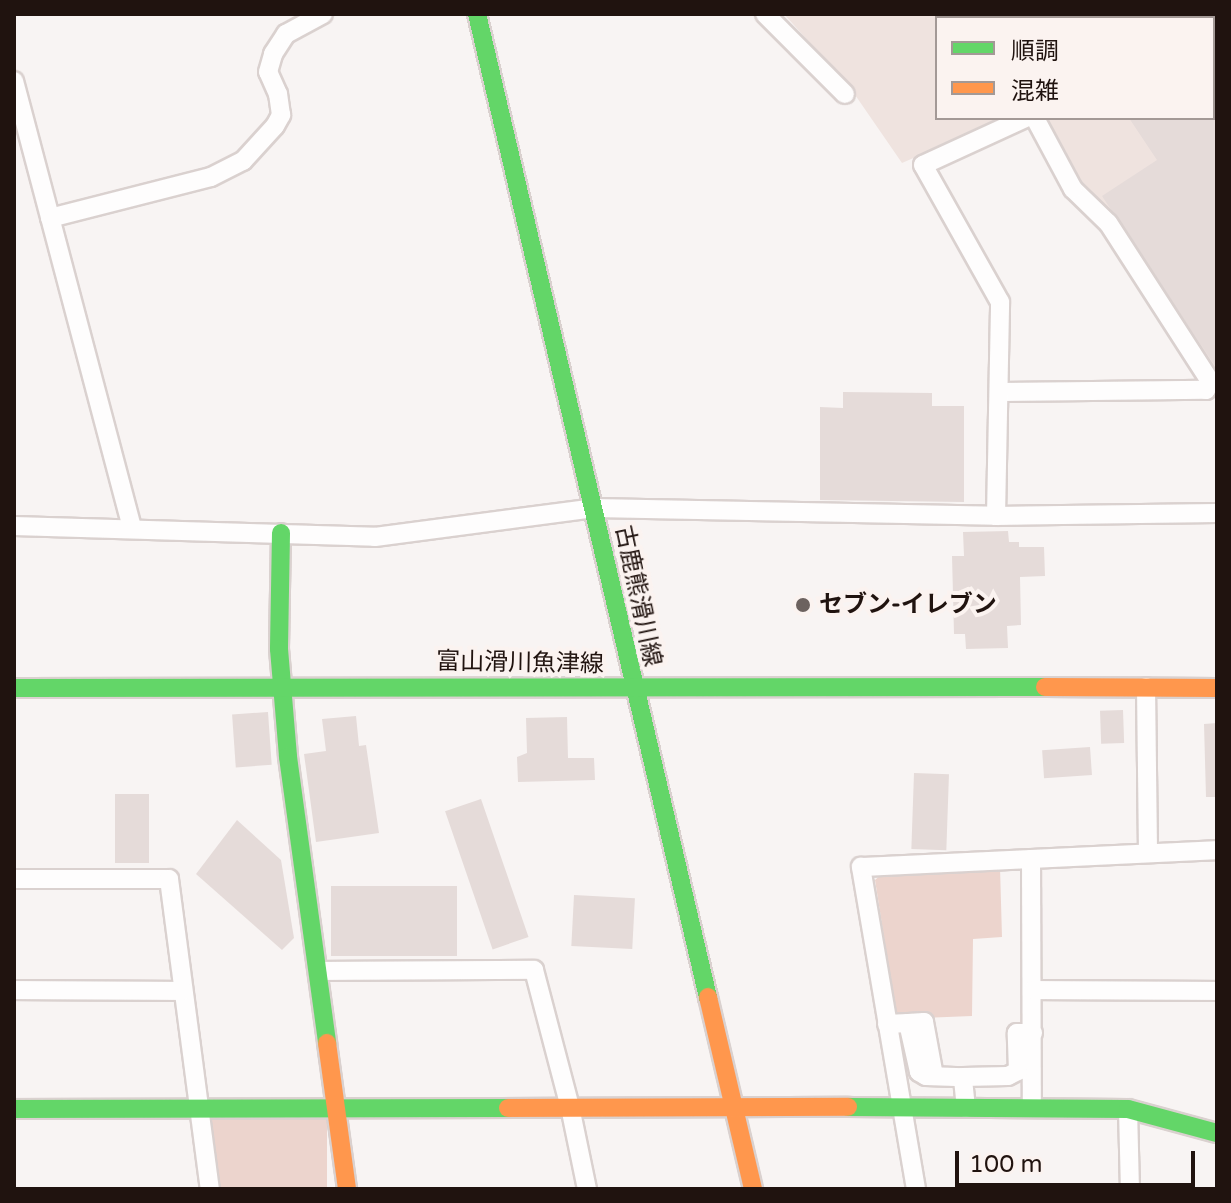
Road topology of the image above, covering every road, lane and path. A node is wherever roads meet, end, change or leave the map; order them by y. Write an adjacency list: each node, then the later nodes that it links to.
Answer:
1 (323, 14): 8 (street)
2 (477, 14): 10 (main road, 古鹿熊滑川線)
3 (765, 14): 5 (street)
4 (14, 81): 8 (street)
5 (845, 94)
6 (1021, 120): 9 (street)
7 (1036, 120): 9 (street)
8 (50, 218): 14 (street)
9 (1001, 392): 12 (street)
10 (594, 508): 12 (street); 15 (street); 19 (main road, 古鹿熊滑川線)
11 (1217, 513): 12 (street)
12 (996, 516)
13 (14, 526): 14 (street)
14 (132, 529): 15 (street)
15 (281, 533): 18 (main road)
16 (1146, 687): 19 (main road, 富山滑川魚津線); 20 (main road, 富山滑川魚津線); 22 (street)
17 (14, 688): 18 (main road, 富山滑川魚津線)
18 (283, 688): 19 (main road, 富山滑川魚津線); 25 (main road)
19 (634, 688): 34 (main road, 古鹿熊滑川線)
20 (1217, 688)
21 (1217, 850): 22 (street)
22 (1148, 853): 23 (street)
23 (1031, 859): 27 (street); 30 (street)
24 (14, 879): 28 (street)
25 (320, 971): 33 (street); 41 (main road)
26 (14, 990): 28 (street)
27 (1033, 990): 29 (street); 31 (street)
28 (183, 991): 40 (street)
29 (1217, 991)
30 (887, 1024): 32 (street); 38 (street)
31 (1033, 1033): 32 (street); 35 (street)
32 (963, 1077): 36 (street)
33 (570, 1107): 34 (main road); 41 (main road); 45 (street)
34 (735, 1107): 38 (main road); 46 (main road, 古鹿熊滑川線)
35 (1032, 1107): 36 (main road); 39 (main road)
36 (966, 1108): 38 (main road)
37 (14, 1109): 40 (main road)
38 (902, 1109): 47 (street)
39 (1128, 1109): 42 (main road); 48 (street)
40 (199, 1110): 41 (main road); 43 (street)
41 (337, 1110): 44 (main road)
42 (1217, 1133)
43 (210, 1189)
44 (347, 1189)
45 (587, 1189)
46 (753, 1189)
47 (916, 1189)
48 (1130, 1189)

